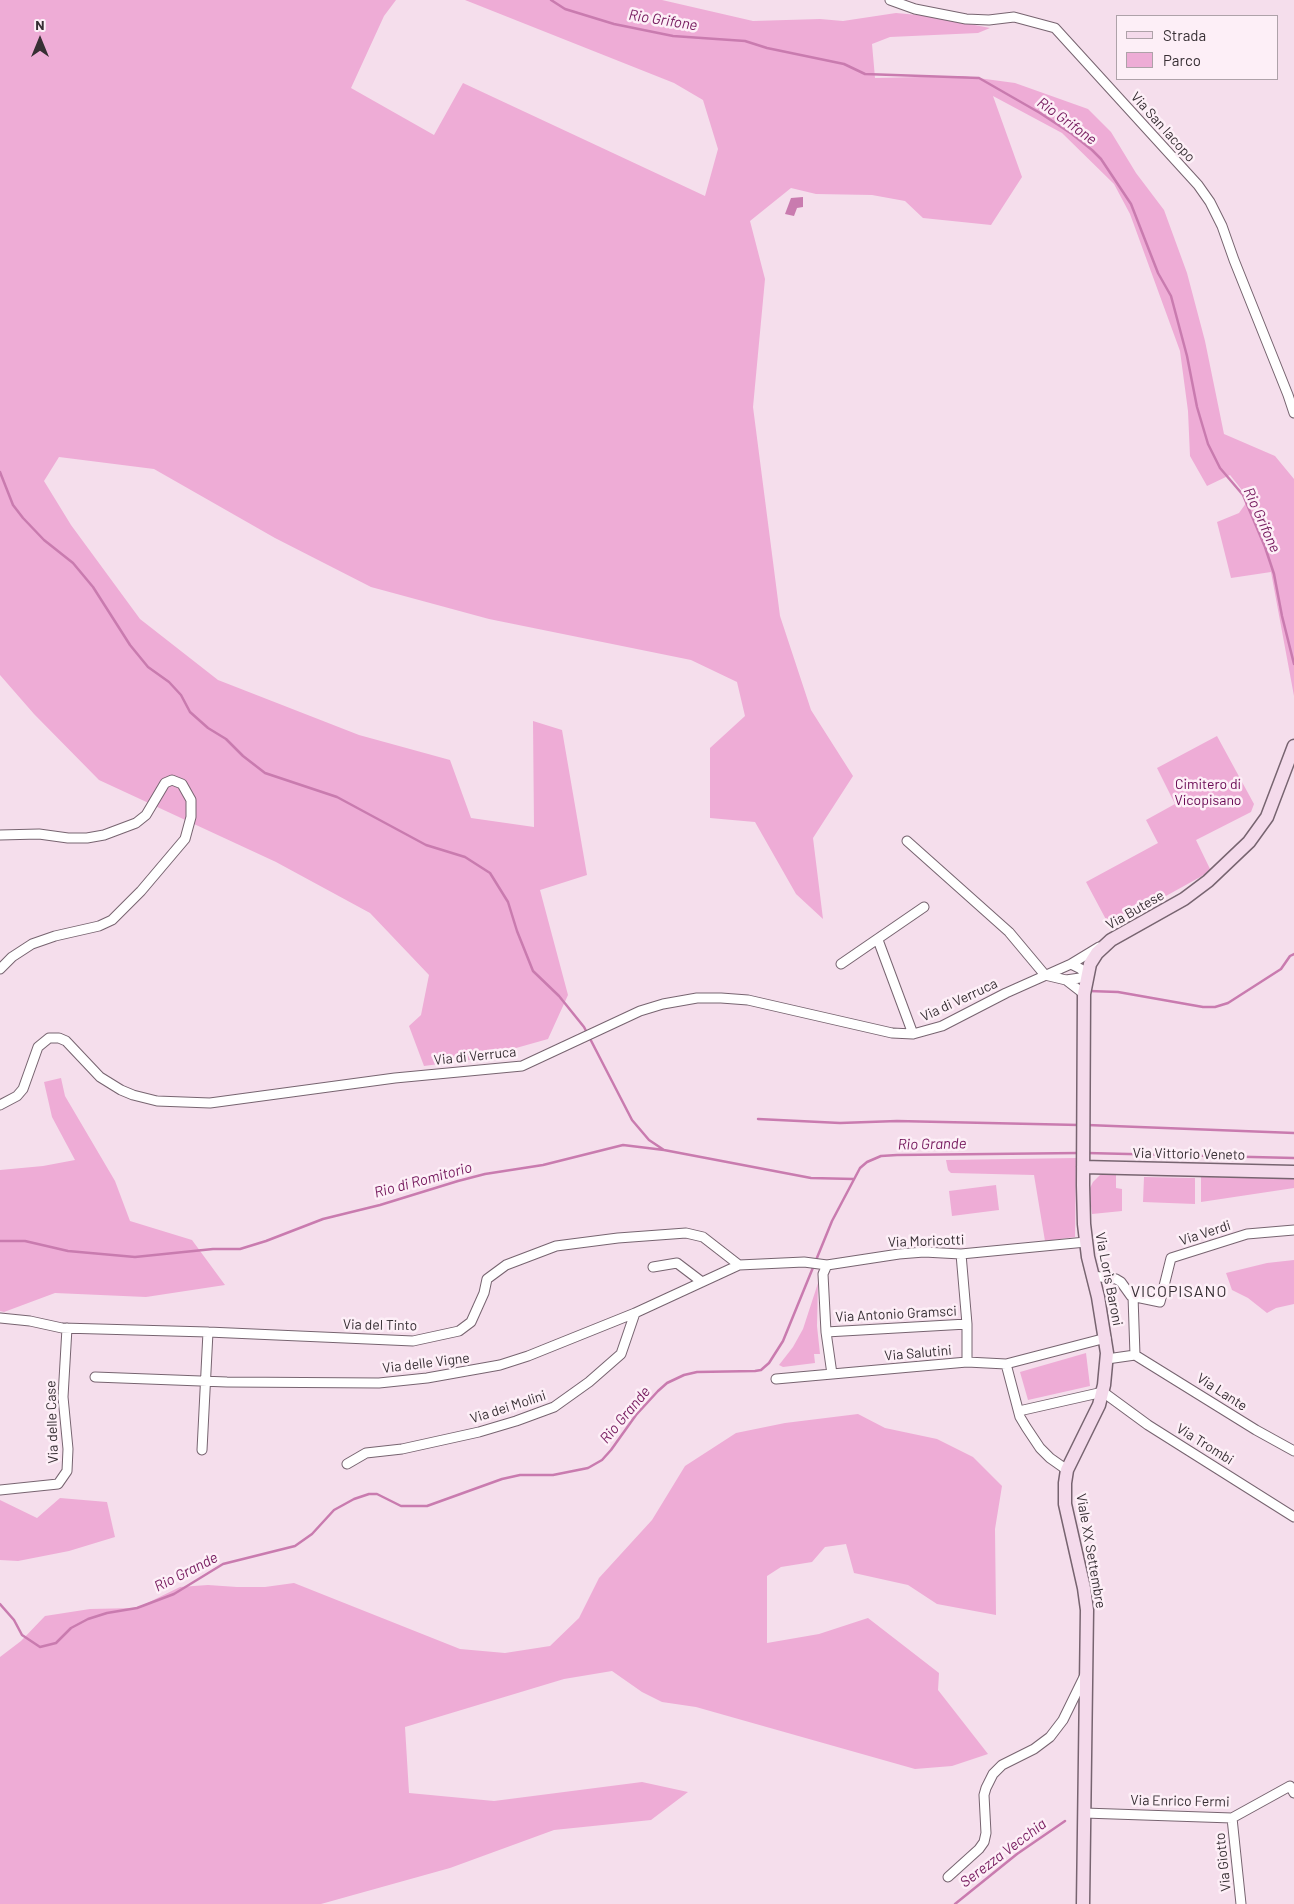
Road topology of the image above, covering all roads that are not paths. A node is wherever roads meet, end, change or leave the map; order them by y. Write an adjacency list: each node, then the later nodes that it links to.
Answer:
1 (890, 0): 2 (street, Via San Iacopo)
2 (1294, 413)
3 (1294, 746): 8 (street, Via Butese)
4 (0, 835): 11 (street)
5 (907, 841): 12 (street)
6 (924, 907): 7 (street)
7 (878, 940): 9 (street); 16 (street)
8 (1111, 940): 10 (street, Via di Verruca); 13 (street, Via Butese)
9 (841, 964)
10 (1071, 964): 12 (street, Via di Verruca); 13 (street)
11 (0, 969)
12 (1045, 975): 14 (street); 16 (street, Via di Verruca)
13 (1087, 976): 14 (street); 15 (street, Via Butese)
14 (1066, 980): 15 (street)
15 (1084, 994): 18 (street, Via Butese)
16 (914, 1034): 17 (street, Via di Verruca)
17 (0, 1105)
18 (1083, 1162): 19 (street, Via Vittorio Veneto); 21 (street, Via Loris Baroni)
19 (1294, 1172)
20 (1294, 1230): 28 (street, Via Verdi)
21 (1086, 1242): 22 (street, Via Moricotti); 26 (street, Via Loris Baroni)
22 (961, 1254): 24 (street, Via Moricotti); 31 (street)
23 (738, 1265): 24 (street, Via Moricotti); 27 (street, Via delle Vigne); 33 (street, Via del Tinto)
24 (825, 1265): 34 (street)
25 (653, 1267): 27 (street)
26 (1093, 1276): 28 (street); 35 (street, Via Loris Baroni)
27 (702, 1282): 29 (street, Via delle Vigne)
28 (1133, 1296): 36 (street)
29 (635, 1313): 43 (street, Via delle Vigne); 48 (street, Via dei Molini)
30 (0, 1318): 32 (street, Via del Tinto)
31 (967, 1324): 34 (street, Via Antonio Gramsci); 38 (street)
32 (67, 1328): 33 (street, Via del Tinto); 50 (street, Via delle Case)
33 (208, 1332): 43 (street)
34 (826, 1332): 40 (street)
35 (1106, 1338): 37 (street, Via Loris Baroni); 39 (street, Via Salutini)
36 (1135, 1355): 37 (street); 47 (street, Via Lante)
37 (1107, 1359): 44 (street, Viale XX Settembre)
38 (967, 1362): 39 (street, Via Salutini); 40 (street, Via Salutini)
39 (1006, 1364): 45 (street)
40 (832, 1374): 42 (street, Via Salutini)
41 (95, 1377): 43 (street, Via delle Vigne)
42 (776, 1379)
43 (205, 1381): 46 (street)
44 (1103, 1392): 45 (street); 49 (street, Viale XX Settembre); 51 (street, Via Trombi)
45 (1019, 1411): 49 (street)
46 (202, 1450)
47 (1294, 1451)
48 (347, 1464)
49 (1068, 1470): 52 (street, Viale XX Settembre)
50 (0, 1490)
51 (1294, 1517)
52 (1086, 1672): 54 (street, Viale XX Settembre); 56 (street)
53 (1294, 1793): 55 (street, Via Enrico Fermi)
54 (1084, 1813): 55 (street, Via Enrico Fermi); 57 (street, Viale XX Settembre)
55 (1232, 1818): 58 (street, Via Giotto)
56 (948, 1877)
57 (1083, 1904)
58 (1241, 1904)

